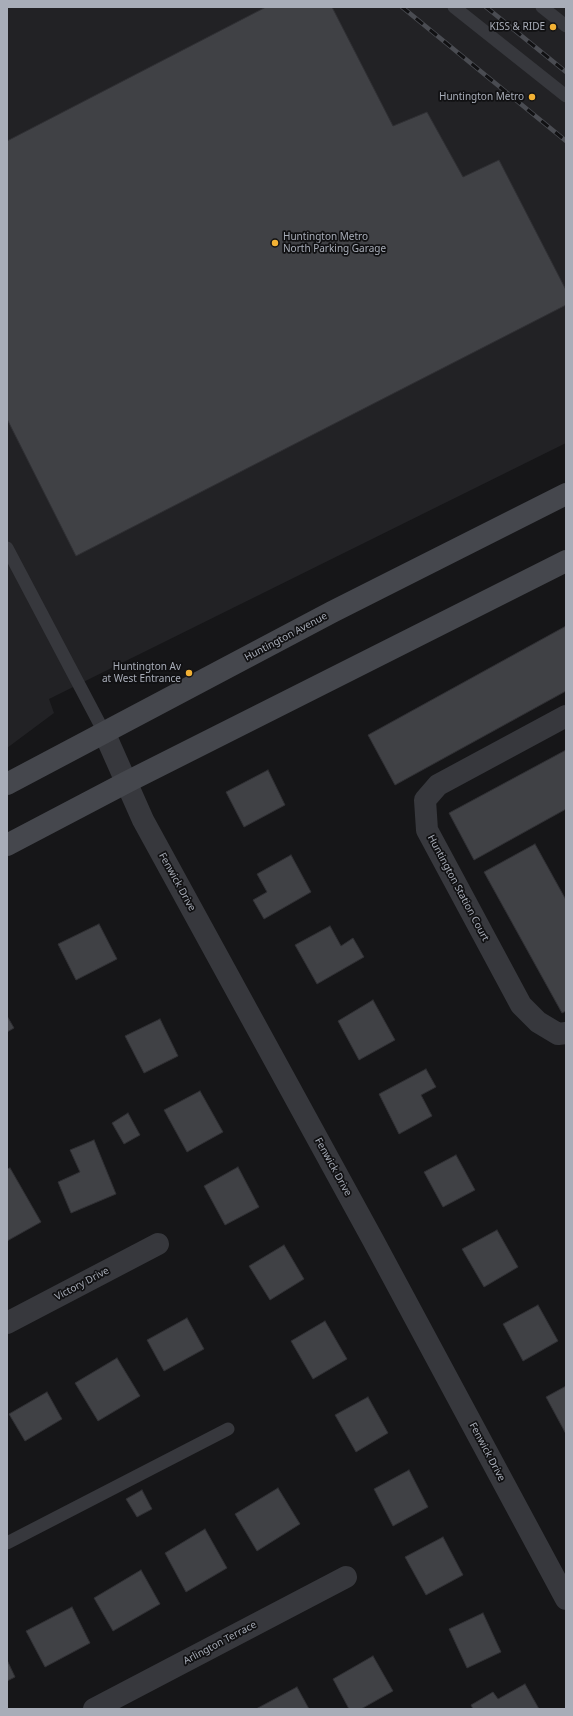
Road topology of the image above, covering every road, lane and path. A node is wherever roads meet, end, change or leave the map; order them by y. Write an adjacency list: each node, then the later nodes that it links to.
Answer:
1 (454, 7): 4 (lane)
2 (542, 7): 3 (lane)
3 (566, 26)
4 (566, 96)
5 (566, 494): 9 (main road, Huntington Avenue)
6 (7, 548): 9 (lane)
7 (566, 561): 10 (main road)
8 (566, 716): 13 (street, Huntington Station Court)
9 (104, 732): 10 (street, Fenwick Drive); 11 (main road, Huntington Avenue)
10 (127, 782): 12 (main road); 19 (street, Fenwick Drive)
11 (7, 784)
12 (7, 845)
13 (566, 1034)
14 (158, 1244): 15 (street, Victory Drive)
15 (7, 1323)
16 (228, 1429): 17 (lane)
17 (7, 1544)
18 (346, 1577): 20 (street, Arlington Terrace)
19 (566, 1599)
20 (94, 1709)

